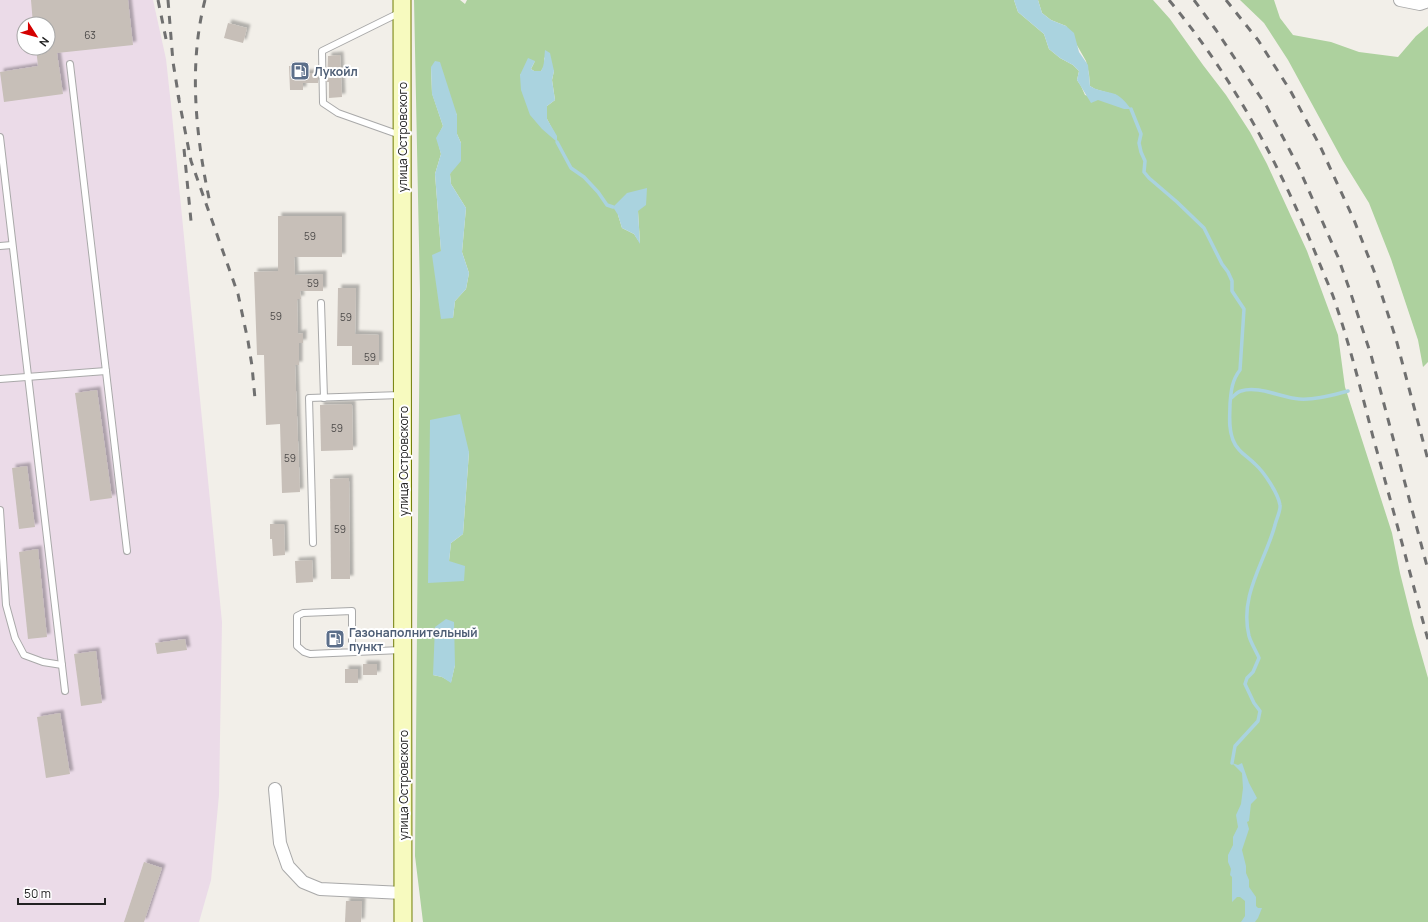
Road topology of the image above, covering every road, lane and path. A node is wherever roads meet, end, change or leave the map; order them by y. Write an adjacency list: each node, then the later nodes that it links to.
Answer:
1 (1400, 0): 2 (street)
2 (1428, 1)
3 (402, 6): 5 (main road, улица Островского); 5 (lane)
4 (70, 64): 10 (lane)
5 (402, 136): 13 (main road, улица Островского)
6 (0, 137): 7 (lane)
7 (12, 245): 8 (lane); 11 (lane)
8 (0, 246)
9 (321, 303): 14 (lane)
10 (106, 371): 11 (lane); 17 (lane)
11 (28, 378): 12 (lane); 20 (lane)
12 (0, 379)
13 (402, 395): 14 (lane); 18 (main road, улица Островского)
14 (324, 398): 16 (lane)
15 (0, 510): 20 (lane)
16 (313, 543)
17 (127, 551)
18 (403, 650): 19 (lane); 23 (main road, улица Островского)
19 (352, 652): 19 (lane)
20 (62, 665): 21 (lane)
21 (65, 691)
22 (275, 789): 23 (street)
23 (403, 892): 24 (main road, улица Островского)
24 (403, 922)

